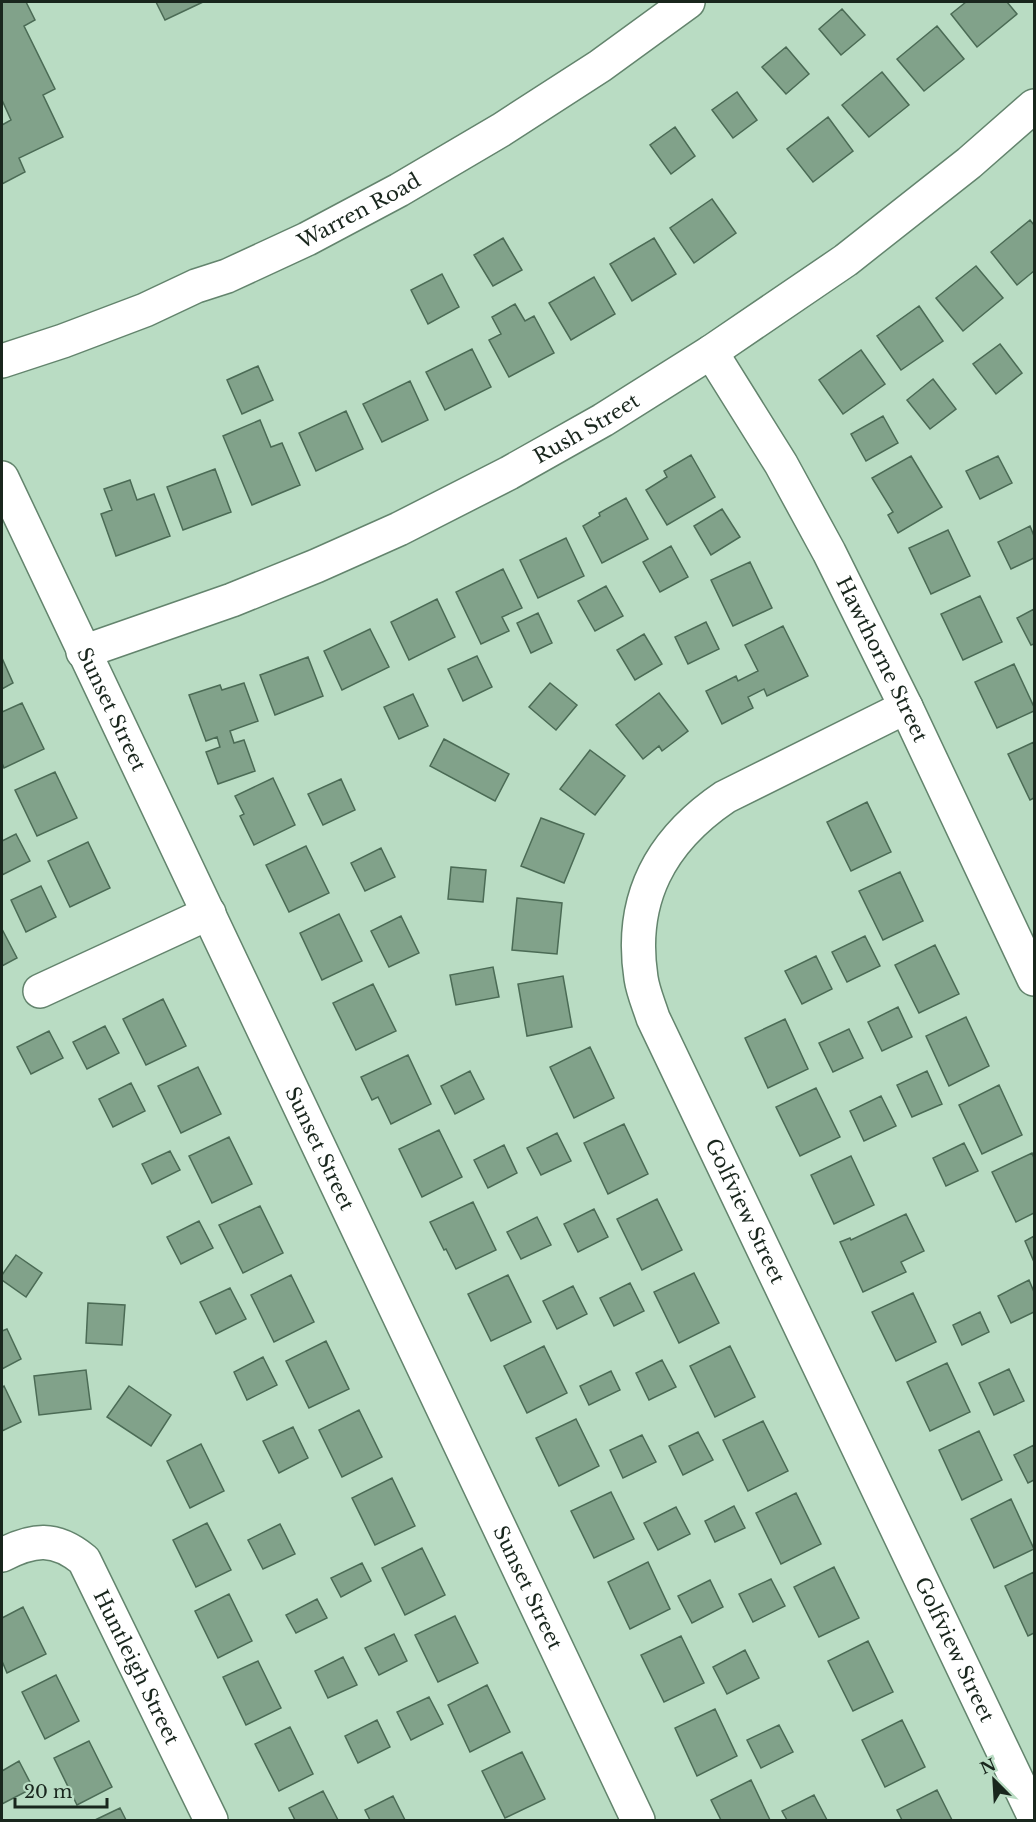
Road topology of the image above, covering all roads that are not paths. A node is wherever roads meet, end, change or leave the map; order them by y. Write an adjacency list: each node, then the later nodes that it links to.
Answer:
1 (688, 2): 4 (street, Warren Road)
2 (1035, 106): 3 (street, Rush Street)
3 (711, 352): 6 (street, Rush Street); 7 (street, Hawthorne Street)
4 (2, 361)
5 (2, 478): 6 (street, Sunset Street)
6 (83, 652): 8 (street, Sunset Street)
7 (906, 707): 9 (street, Hawthorne Street); 12 (street, Golfview Street)
8 (209, 913): 10 (street); 14 (street, Sunset Street)
9 (1035, 979)
10 (40, 991)
11 (2, 1555): 13 (street, Huntleigh Street)
12 (1035, 1816)
13 (211, 1821)
14 (638, 1821)

